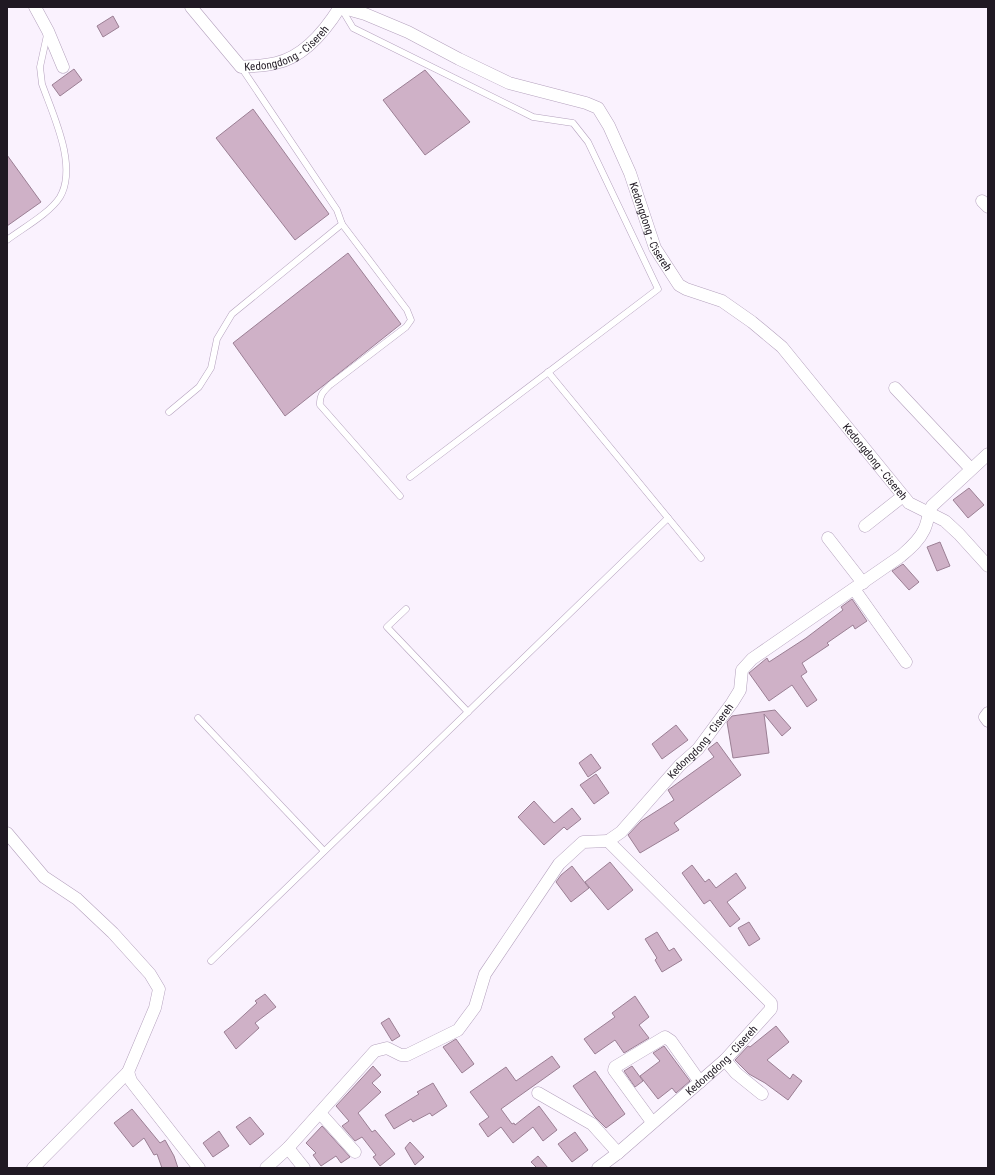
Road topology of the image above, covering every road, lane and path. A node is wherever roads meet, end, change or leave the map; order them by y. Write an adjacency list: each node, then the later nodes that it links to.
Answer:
1 (35, 7): 4 (street)
2 (191, 7): 6 (street, Kedongdong - Cisereh)
3 (340, 7): 6 (street, Kedongdong - Cisereh); 9 (lane); 16 (street, Kedongdong - Cisereh)
4 (48, 31): 5 (street); 8 (lane)
5 (63, 67)
6 (241, 67): 7 (lane)
7 (342, 224): 11 (lane); 15 (lane)
8 (7, 240)
9 (548, 372): 14 (lane); 18 (lane)
10 (894, 388): 13 (street)
11 (169, 412)
12 (988, 454): 13 (street)
13 (971, 469): 17 (street)
14 (410, 477)
15 (400, 496)
16 (903, 496): 17 (street, Kedongdong - Cisereh); 19 (street)
17 (928, 513): 22 (street); 23 (street, Kedongdong - Cisereh)
18 (668, 518): 21 (lane); 26 (lane)
19 (865, 526)
20 (828, 538): 23 (street)
21 (701, 558)
22 (988, 566)
23 (858, 586): 25 (street); 31 (street, Kedongdong - Cisereh)
24 (406, 609): 26 (lane)
25 (906, 662)
26 (468, 712): 32 (lane)
27 (988, 713): 29 (street)
28 (198, 718): 32 (lane)
29 (988, 721)
30 (7, 833): 35 (street)
31 (608, 841): 34 (street, Kedongdong - Cisereh); 39 (street)
32 (324, 851): 33 (lane)
33 (211, 961)
34 (725, 1060): 36 (street, Kedongdong - Cisereh); 38 (street)
35 (128, 1072): 44 (street); 45 (street)
36 (700, 1082): 40 (street, Kedongdong - Cisereh); 40 (street)
37 (538, 1093): 43 (street)
38 (762, 1094)
39 (320, 1112): 41 (street); 42 (street)
40 (652, 1122): 43 (street, Kedongdong - Cisereh)
41 (288, 1148): 46 (street); 47 (street)
42 (355, 1152)
43 (618, 1153): 48 (street, Kedongdong - Cisereh)
44 (33, 1168)
45 (199, 1168)
46 (266, 1168)
47 (304, 1168)
48 (598, 1168)

